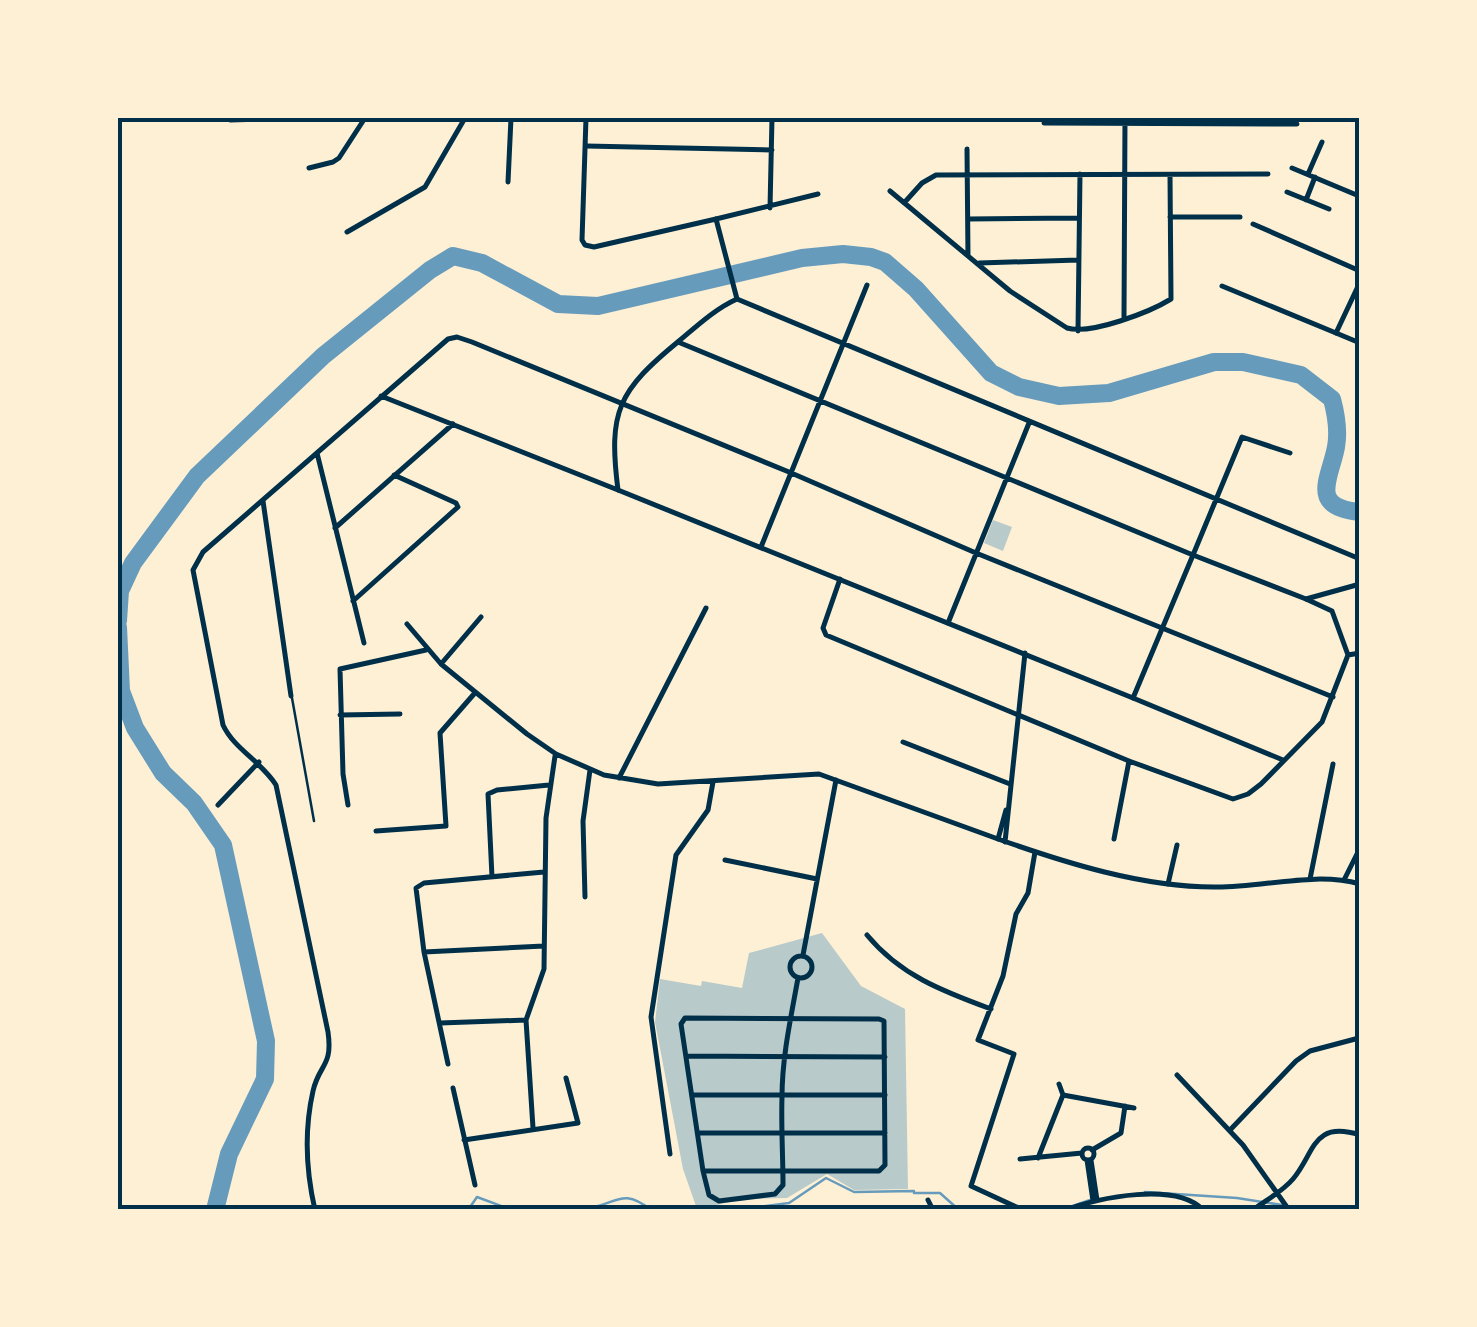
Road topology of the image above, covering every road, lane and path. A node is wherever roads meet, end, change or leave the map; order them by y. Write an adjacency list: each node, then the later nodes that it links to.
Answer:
1 (309, 118): 7 (street)
2 (364, 118): 16 (street)
3 (465, 118): 39 (street)
4 (511, 118): 24 (street)
5 (586, 118): 13 (street)
6 (772, 118): 15 (street)
7 (252, 119): 8 (street)
8 (230, 120)
9 (1125, 121): 10 (street); 11 (street); 20 (street)
10 (1044, 124)
11 (1297, 124)
12 (1322, 142): 23 (street)
13 (586, 146): 15 (street); 35 (street)
14 (968, 149): 18 (street)
15 (772, 150): 31 (street)
16 (309, 168)
17 (1292, 168): 23 (street)
18 (968, 174): 19 (street); 30 (street); 37 (street)
19 (1080, 174): 20 (street); 36 (street)
20 (1124, 174): 22 (street); 48 (street)
21 (1268, 174): 22 (street)
22 (1170, 175): 34 (street)
23 (1311, 175): 28 (street); 29 (street)
24 (508, 182)
25 (890, 191): 30 (street)
26 (1287, 192): 29 (street)
27 (818, 194): 31 (street)
28 (1360, 196)
29 (1306, 200): 32 (street)
30 (904, 203): 40 (street)
31 (770, 208): 35 (street)
32 (1329, 210)
33 (1240, 216): 34 (street)
34 (1170, 217): 48 (street)
35 (716, 218): 47 (street)
36 (1078, 218): 37 (street); 41 (street)
37 (968, 219): 40 (street)
38 (1253, 224): 43 (street)
39 (347, 232)
40 (968, 256): 42 (street)
41 (1078, 260): 42 (street); 49 (street)
42 (976, 263): 49 (street)
43 (1360, 271)
44 (1360, 282): 50 (street)
45 (866, 284): 53 (street)
46 (1222, 286): 50 (street)
47 (738, 299): 51 (street); 53 (street)
48 (1124, 318): 49 (street)
49 (1078, 331)
50 (1336, 334): 52 (street)
51 (678, 342): 55 (street); 56 (street)
52 (1360, 343)
53 (842, 344): 55 (street); 57 (street)
54 (380, 396): 56 (street); 58 (street); 60 (street)
55 (819, 399): 61 (street); 63 (street)
56 (620, 404): 61 (street); 64 (street)
57 (1030, 423): 63 (street); 66 (street)
58 (453, 424): 62 (street); 64 (street)
59 (1290, 452): 66 (street)
60 (317, 453): 65 (street); 67 (street)
61 (789, 472): 68 (street); 69 (street)
62 (394, 474): 67 (street); 75 (street)
63 (1007, 477): 69 (street); 70 (street)
64 (618, 490): 68 (street)
65 (262, 501): 88 (street); 98 (street)
66 (1216, 501): 70 (street); 71 (street)
67 (335, 528): 75 (street)
68 (761, 547): 72 (street)
69 (976, 553): 78 (street); 80 (street)
70 (1194, 555): 74 (street); 80 (street)
71 (1360, 559)
72 (840, 579): 78 (street); 92 (street)
73 (1360, 584): 74 (street)
74 (1306, 599): 85 (street)
75 (353, 601): 81 (street)
76 (706, 608): 101 (street)
77 (481, 617): 86 (street)
78 (948, 622): 84 (street)
79 (407, 624): 82 (street)
80 (1163, 628): 89 (street); 90 (street)
81 (364, 642)
82 (426, 650): 86 (street); 93 (street)
83 (1360, 652): 85 (street)
84 (1025, 653): 90 (street); 92 (street)
85 (1348, 654): 89 (street)
86 (441, 664): 87 (street)
87 (474, 694): 95 (street); 109 (street)
88 (292, 696): 108 (lane)
89 (1334, 696): 96 (street)
90 (1133, 698): 96 (street)
91 (400, 714): 93 (street)
92 (1018, 714): 97 (street); 104 (street)
93 (340, 715): 107 (street)
94 (903, 742): 104 (street)
95 (556, 754): 100 (street); 105 (street)
96 (1282, 760): 97 (street)
97 (1129, 761): 110 (street)
98 (258, 762): 106 (street); 167 (street)
99 (1333, 764): 120 (street)
100 (590, 770): 101 (street); 123 (street)
101 (619, 778): 103 (street)
102 (836, 780): 103 (street); 111 (street); 118 (street)
103 (713, 782): 157 (street)
104 (1010, 784): 111 (street)
105 (549, 785): 116 (street); 117 (street)
106 (218, 805)
107 (348, 805)
108 (314, 821)
109 (376, 831)
110 (1114, 839)
111 (1001, 840): 114 (street)
112 (1176, 844): 121 (street)
113 (1360, 848): 119 (street)
114 (1035, 852): 121 (street); 129 (street)
115 (725, 860): 118 (street)
116 (544, 872): 117 (street); 125 (street)
117 (492, 876): 126 (street)
118 (817, 879): 127 (street)
119 (1344, 880): 120 (street); 122 (street)
120 (1309, 881): 121 (street)
121 (1168, 884)
122 (1360, 884)
123 (585, 897)
124 (867, 935): 129 (street)
125 (544, 946): 126 (street); 131 (street)
126 (424, 952): 132 (street)
127 (803, 956): 128 (street); 128 (street)
128 (798, 978): 130 (street)
129 (991, 1009): 169 (street)
130 (791, 1018): 134 (street); 135 (street); 136 (street)
131 (526, 1020): 132 (street); 148 (street)
132 (440, 1023): 137 (street)
133 (1359, 1038): 149 (street)
134 (686, 1056): 135 (street); 143 (street)
135 (785, 1056): 136 (street); 142 (street)
136 (885, 1057): 144 (street)
137 (448, 1064)
138 (1177, 1075): 149 (street)
139 (566, 1078): 148 (street)
140 (1059, 1084): 145 (street)
141 (453, 1088): 154 (street)
142 (782, 1094): 143 (street); 144 (street); 151 (street)
143 (693, 1095): 150 (street)
144 (885, 1095): 152 (street)
145 (1064, 1095): 146 (street); 158 (street)
146 (1125, 1106): 147 (street); 155 (street)
147 (1134, 1108)
148 (533, 1128): 154 (street)
149 (1230, 1130): 164 (street)
150 (699, 1133): 151 (street); 161 (street)
151 (782, 1133): 152 (street); 162 (street)
152 (886, 1134): 162 (street)
153 (1360, 1134): 164 (street)
154 (464, 1140): 163 (street)
155 (1092, 1150): 156 (street); 160 (street)
156 (1082, 1153): 158 (street); 160 (street)
157 (670, 1154)
158 (1038, 1158): 159 (street)
159 (1020, 1159)
160 (1089, 1160): 166 (street)
161 (704, 1171): 162 (street); 162 (street)
162 (783, 1171)
163 (475, 1185)
164 (1278, 1192): 172 (street); 173 (street)
165 (928, 1200): 168 (street)
166 (1095, 1201): 170 (street); 171 (street)
167 (315, 1210)
168 (934, 1210)
169 (1024, 1210)
170 (1066, 1210)
171 (1203, 1210)
172 (1253, 1210)
173 (1289, 1210)

